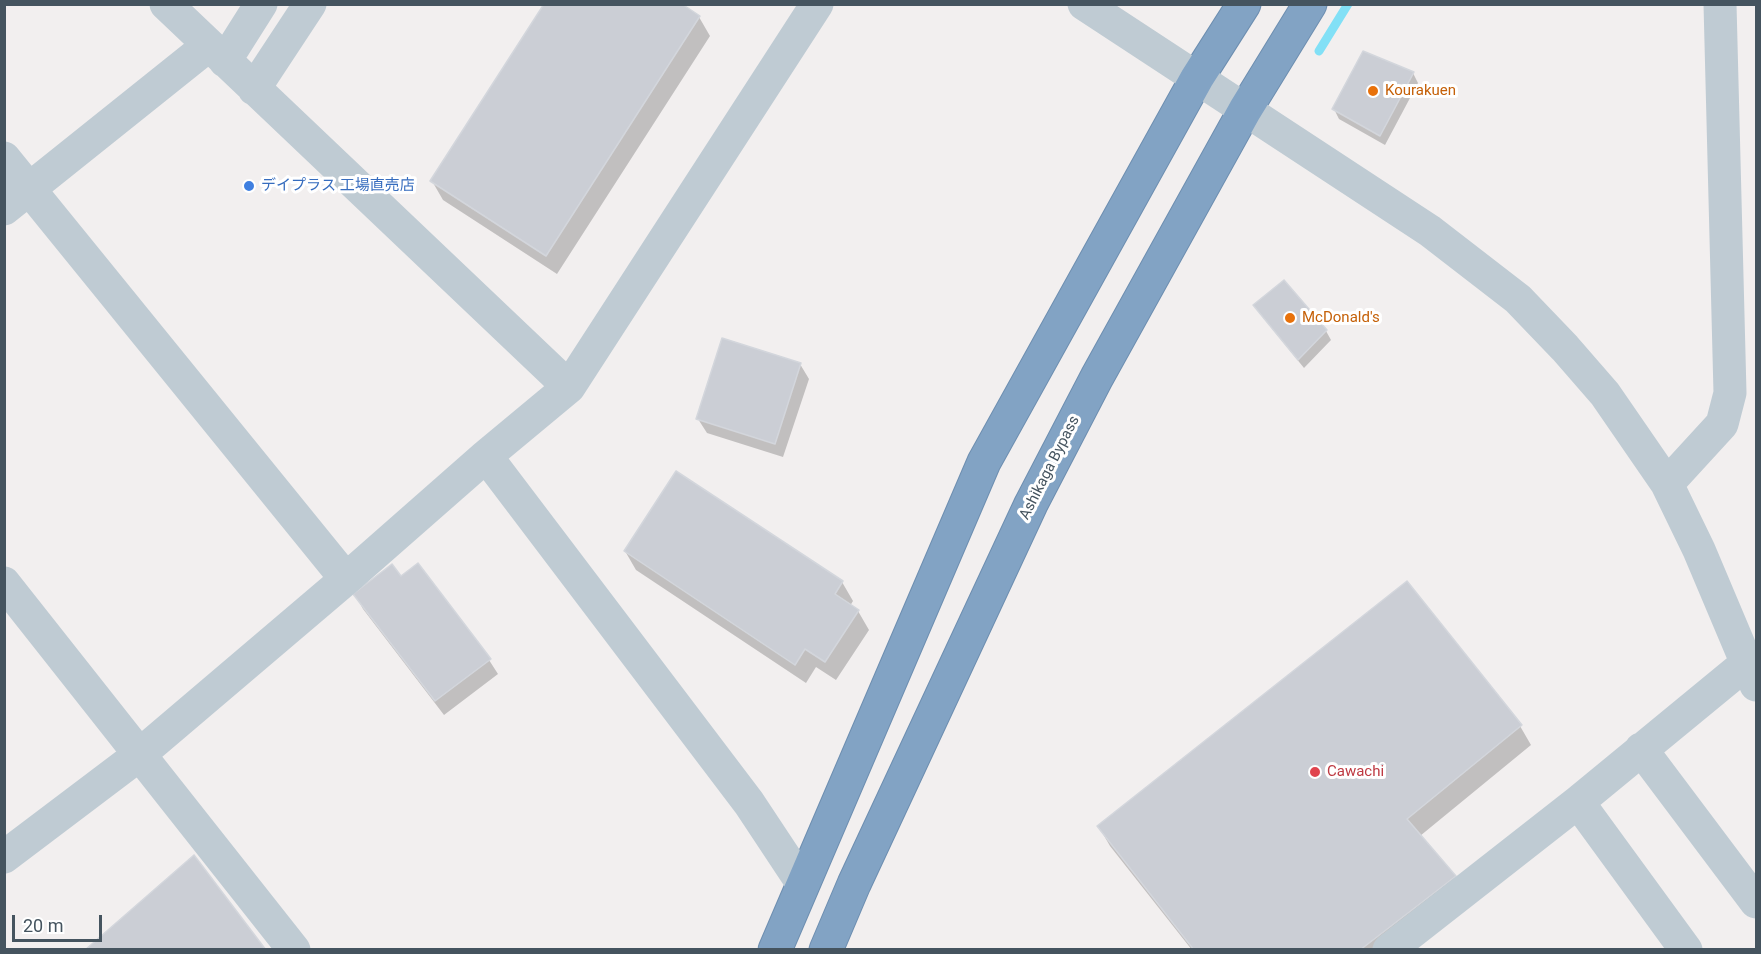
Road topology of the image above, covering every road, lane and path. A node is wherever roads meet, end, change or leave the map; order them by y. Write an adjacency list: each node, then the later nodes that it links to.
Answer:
1 (166, 4): 9 (street)
2 (261, 4): 9 (street)
3 (310, 4): 11 (street)
4 (818, 4): 15 (street)
5 (1084, 4): 10 (street)
6 (1244, 4): 10 (highway)
7 (1310, 4): 12 (highway, Ashikaga Bypass)
8 (1720, 4): 17 (street)
9 (217, 53): 11 (street); 14 (street)
10 (1197, 78): 12 (street); 25 (highway)
11 (255, 89): 15 (street)
12 (1245, 110): 17 (street); 29 (highway, Ashikaga Bypass)
13 (4, 158): 14 (street)
14 (17, 200): 18 (street)
15 (569, 387): 16 (street)
16 (486, 456): 18 (street); 25 (street)
17 (1666, 484): 20 (street)
18 (346, 579): 22 (street)
19 (4, 584): 22 (street)
20 (1754, 669): 21 (street)
21 (1641, 749): 23 (street); 26 (street)
22 (139, 755): 24 (street); 27 (street)
23 (1578, 802): 30 (street); 31 (street)
24 (4, 857)
25 (802, 883): 28 (highway)
26 (1756, 902)
27 (294, 950)
28 (775, 950)
29 (826, 950)
30 (1389, 950)
31 (1686, 950)

